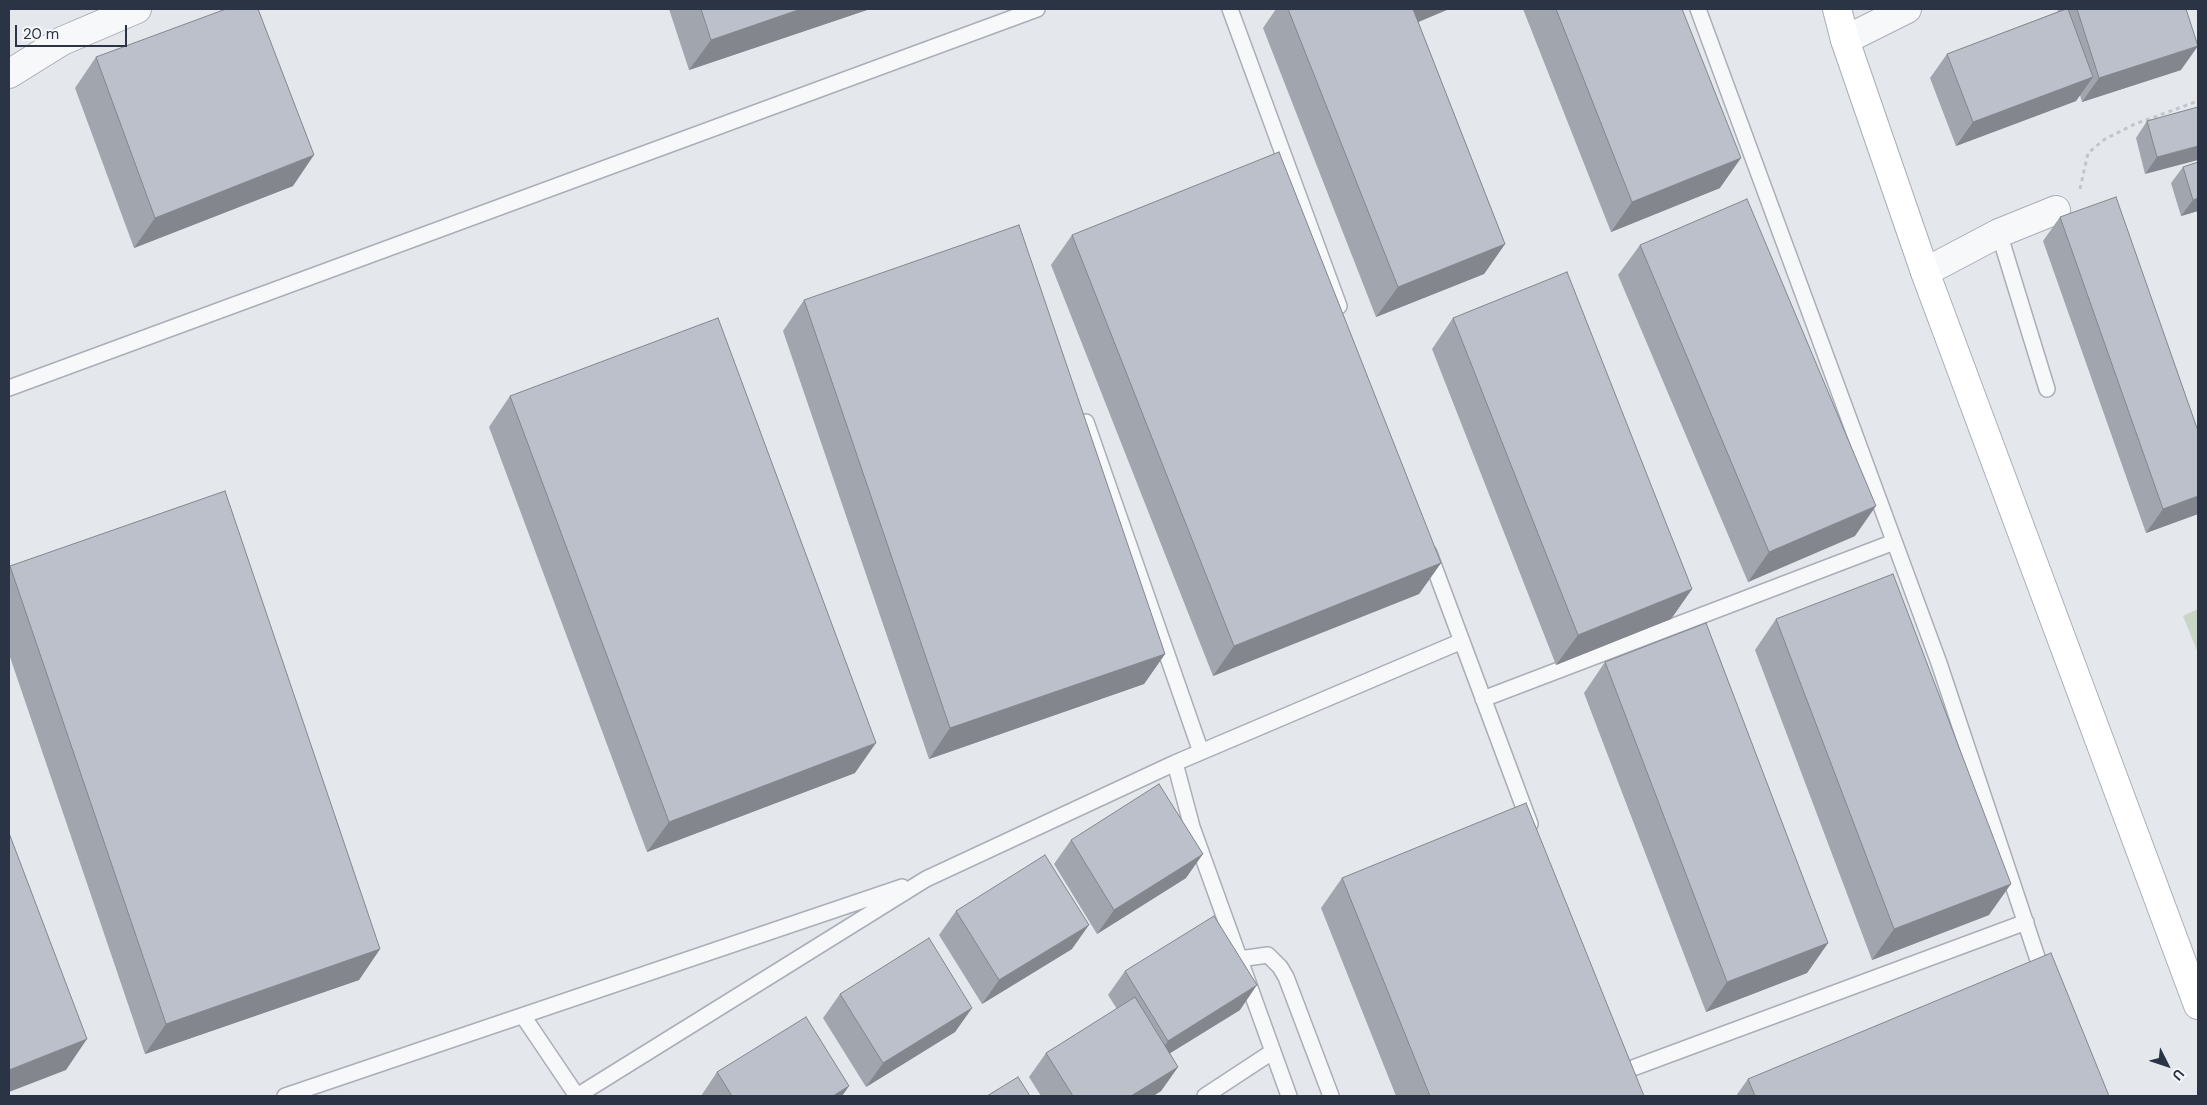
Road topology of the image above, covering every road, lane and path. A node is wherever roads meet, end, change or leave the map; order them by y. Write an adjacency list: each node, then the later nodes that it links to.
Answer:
1 (137, 9): 8 (street)
2 (1037, 9): 14 (lane)
3 (1230, 9): 13 (lane)
4 (1698, 9): 18 (lane)
5 (1837, 9): 7 (main road)
6 (1907, 9): 7 (street)
7 (1845, 40): 12 (main road)
8 (9, 74)
9 (2198, 101): 10 (path)
10 (2056, 210): 11 (street)
11 (1999, 233): 12 (street); 15 (lane)
12 (1925, 272): 28 (main road)
13 (1342, 316)
14 (9, 388)
15 (2047, 388)
16 (1086, 422): 21 (lane)
17 (1424, 539): 19 (lane)
18 (1894, 542): 20 (lane); 25 (lane)
19 (1462, 641): 20 (lane); 21 (lane)
20 (1483, 699): 23 (lane)
21 (1201, 752): 22 (lane)
22 (1175, 763): 24 (lane); 26 (lane)
23 (1536, 839)
24 (926, 879): 29 (lane); 35 (lane)
25 (2026, 922): 27 (lane); 32 (lane)
26 (1239, 959): 30 (lane); 38 (lane)
27 (2049, 996)
28 (2198, 1004)
29 (523, 1016): 34 (lane); 35 (lane)
30 (1272, 1052): 36 (lane); 37 (lane)
31 (1616, 1054): 32 (lane)
32 (1622, 1072): 33 (lane)
33 (1628, 1088)
34 (285, 1096)
35 (577, 1096)
36 (1205, 1096)
37 (1289, 1096)
38 (1331, 1096)

